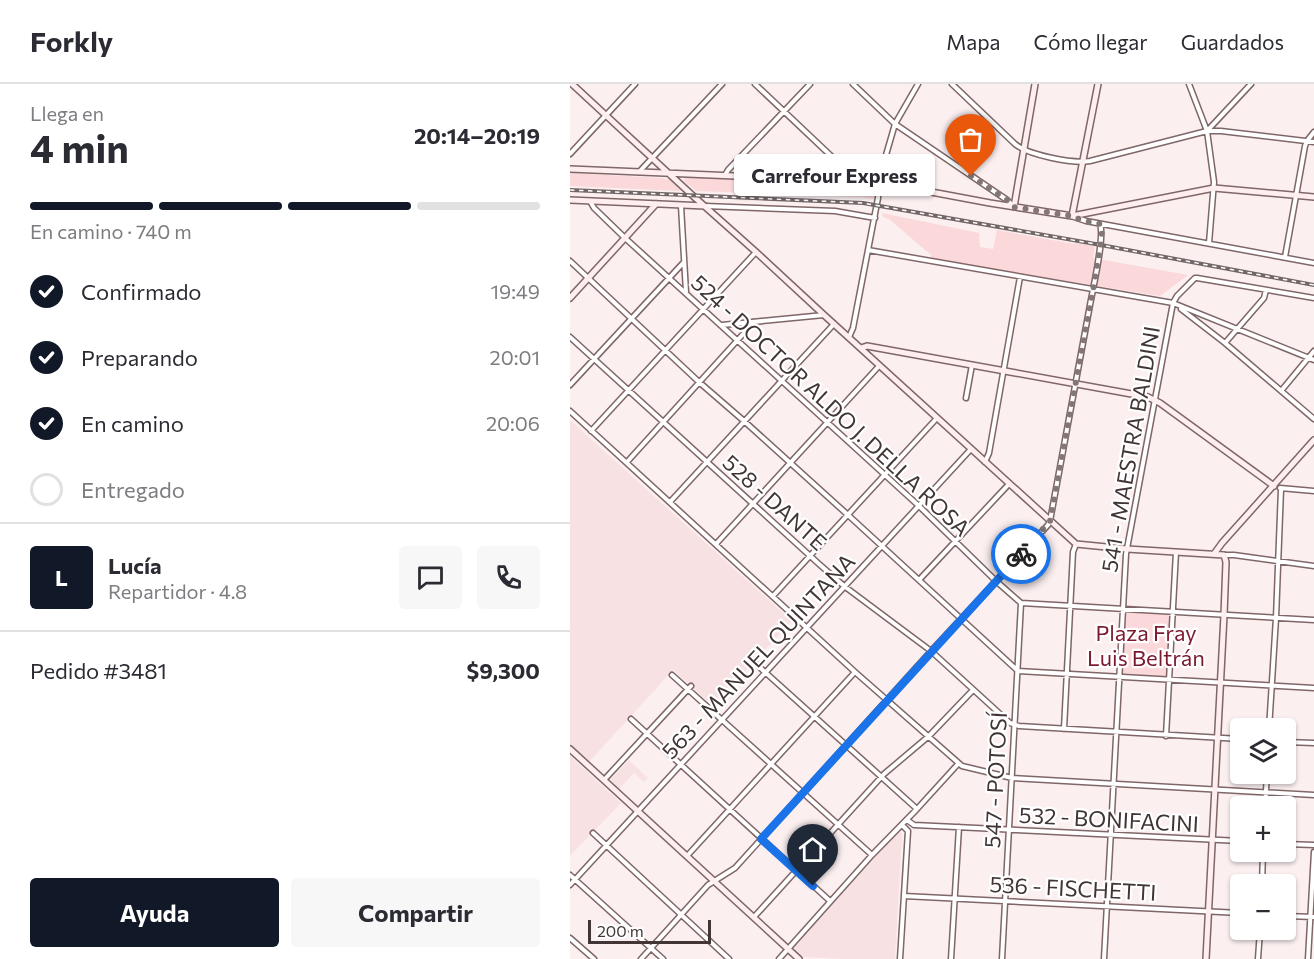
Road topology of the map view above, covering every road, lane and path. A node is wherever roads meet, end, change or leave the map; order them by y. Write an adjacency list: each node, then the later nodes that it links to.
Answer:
1 (635, 84): 14 (street)
2 (722, 84): 22 (street)
3 (755, 84): 13 (street)
4 (810, 84): 13 (street)
5 (853, 84): 15 (street)
6 (918, 84): 15 (street)
7 (952, 84): 20 (street)
8 (1035, 84): 20 (street)
9 (1098, 84): 23 (street)
10 (1189, 84): 16 (street)
11 (1251, 84): 16 (street)
12 (571, 85): 14 (street)
13 (784, 111): 27 (street); 28 (street)
14 (606, 115): 21 (street); 22 (street)
15 (895, 124): 29 (street); 38 (street)
16 (1207, 131): 18 (street); 23 (street); 30 (street)
17 (1314, 132): 18 (street)
18 (1307, 141): 19 (street); 31 (street)
19 (1314, 142)
20 (1023, 150): 23 (street); 38 (street)
21 (570, 154)
22 (652, 158): 25 (street); 26 (street)
23 (1084, 162): 39 (street)
24 (570, 169): 25 (street)
25 (639, 172): 26 (street)
26 (669, 174): 27 (street); 37 (street)
27 (725, 175): 28 (street)
28 (851, 180): 29 (street)
29 (878, 182): 38 (street); 40 (street)
30 (1214, 188): 31 (street); 39 (street); 43 (street)
31 (1296, 195): 32 (street); 46 (street)
32 (1314, 197)
33 (570, 200): 34 (street)
34 (590, 201): 35 (street); 42 (street, 524 - DOCTOR ALDO J. DELLA ROSA)
35 (656, 204): 36 (street); 42 (street)
36 (681, 206): 37 (street); 48 (street)
37 (705, 206): 40 (street); 45 (street)
38 (1014, 207): 39 (street)
39 (1072, 216): 41 (street)
40 (875, 218): 44 (street)
41 (1100, 224): 43 (street); 53 (street)
42 (626, 238): 50 (street, 524 - DOCTOR ALDO J. DELLA ROSA); 52 (street)
43 (1209, 243): 46 (street)
44 (868, 250): 51 (street); 67 (street)
45 (756, 252): 59 (street); 60 (street)
46 (1285, 257): 49 (street)
47 (570, 261): 52 (street)
48 (684, 262): 50 (street); 55 (street)
49 (1314, 262)
50 (669, 277): 55 (street, 524 - DOCTOR ALDO J. DELLA ROSA); 61 (street)
51 (1020, 277): 53 (street); 78 (street)
52 (588, 278): 56 (street); 61 (street)
53 (1093, 290): 58 (street); 81 (street)
54 (1266, 290): 57 (street); 58 (street, 541 - MAESTRA BALDINI); 65 (street)
55 (686, 293): 59 (street, 524 - DOCTOR ALDO J. DELLA ROSA)
56 (570, 298)
57 (1314, 298)
58 (1173, 303): 65 (street); 69 (street); 86 (street, 541 - MAESTRA BALDINI)
59 (703, 308): 64 (street, 524 - DOCTOR ALDO J. DELLA ROSA); 71 (street)
60 (824, 315): 62 (street); 63 (street)
61 (631, 319): 71 (street); 74 (street)
62 (754, 322): 64 (street); 68 (street)
63 (834, 324): 67 (street); 79 (street)
64 (721, 325): 68 (street, 524 - DOCTOR ALDO J. DELLA ROSA)
65 (1237, 329): 69 (street); 73 (street)
66 (570, 337): 74 (street, 528 - DANTE)
67 (849, 337): 70 (street)
68 (737, 340): 79 (street, 524 - DOCTOR ALDO J. DELLA ROSA); 80 (street)
69 (1226, 343): 84 (street)
70 (861, 348): 76 (street); 77 (street)
71 (666, 350): 80 (street); 83 (street)
72 (1314, 351): 73 (street)
73 (1309, 358): 75 (street); 84 (street)
74 (594, 359): 82 (street); 83 (street, 528 - DANTE)
75 (1314, 360)
76 (880, 365): 88 (street); 92 (street)
77 (972, 365): 78 (street); 85 (street)
78 (1004, 371): 81 (street); 98 (street)
79 (782, 380): 90 (street); 92 (street, 524 - DOCTOR ALDO J. DELLA ROSA)
80 (699, 382): 90 (street); 91 (street)
81 (1076, 385): 86 (street); 109 (street)
82 (570, 386)
83 (628, 390): 91 (street, 528 - DANTE); 93 (street)
84 (1281, 391): 89 (street)
85 (966, 398)
86 (1154, 400): 102 (street); 114 (street, 541 - MAESTRA BALDINI)
87 (570, 411): 93 (street)
88 (937, 418): 95 (street); 100 (street)
89 (1314, 419)
90 (744, 421): 97 (street); 99 (street)
91 (663, 422): 96 (street); 97 (street, 528 - DANTE)
92 (828, 422): 99 (street); 100 (street, 524 - DOCTOR ALDO J. DELLA ROSA)
93 (591, 431): 96 (street)
94 (1314, 440): 102 (street)
95 (971, 449): 98 (street); 107 (street, 563 - MANUEL QUINTANA)
96 (627, 462): 105 (street)
97 (706, 462): 105 (street); 106 (street, 528 - DANTE)
98 (985, 462): 101 (street)
99 (791, 463): 106 (street); 108 (street)
100 (885, 474): 107 (street, 524 - DOCTOR ALDO J. DELLA ROSA); 108 (street)
101 (1009, 484): 109 (street); 110 (street)
102 (1274, 486): 103 (street); 116 (street)
103 (1281, 489): 104 (street); 119 (street)
104 (1314, 491)
105 (670, 502): 111 (street)
106 (753, 504): 111 (street); 118 (street, 528 - DANTE)
107 (919, 506): 110 (street, 524 - DOCTOR ALDO J. DELLA ROSA); 113 (street, 563 - MANUEL QUINTANA)
108 (849, 514): 113 (street); 118 (street)
109 (1050, 521): 112 (street); 122 (street)
110 (956, 541): 121 (street); 122 (street, 524 - DOCTOR ALDO J. DELLA ROSA)
111 (716, 544): 124 (street)
112 (1076, 544): 114 (street); 126 (street)
113 (882, 546): 121 (street); 123 (street, 563 - MANUEL QUINTANA)
114 (1127, 549): 115 (street); 127 (street, 541 - MAESTRA BALDINI)
115 (1176, 552): 116 (street); 128 (street)
116 (1214, 554): 117 (street)
117 (1224, 555): 119 (street); 129 (street)
118 (810, 556): 123 (street, 528 - DANTE); 124 (street)
119 (1278, 561): 120 (street); 130 (street)
120 (1314, 566)
121 (919, 580): 131 (street)
122 (996, 581): 125 (street, 524 - DOCTOR ALDO J. DELLA ROSA); 131 (street)
123 (844, 586): 133 (street, 563 - MANUEL QUINTANA); 134 (street, 528 - DANTE)
124 (773, 596): 133 (street)
125 (1021, 603): 126 (street); 136 (street, 547 - POTOSÍ)
126 (1070, 607): 127 (street); 139 (street)
127 (1122, 610): 128 (street); 141 (street, 541 - MAESTRA BALDINI)
128 (1173, 613): 129 (street); 142 (street)
129 (1224, 615): 130 (street); 143 (street)
130 (1276, 618): 132 (street); 144 (street)
131 (961, 620): 134 (street); 136 (street)
132 (1314, 620)
133 (807, 628): 137 (street); 138 (street, 563 - MANUEL QUINTANA)
134 (932, 651): 147 (street, 528 - DANTE); 148 (street)
135 (756, 664): 138 (street)
136 (1018, 671): 139 (street); 153 (street, 547 - POTOSÍ)
137 (855, 672): 148 (street); 149 (street)
138 (765, 673): 149 (street); 152 (street, 563 - MANUEL QUINTANA)
139 (1067, 674): 141 (street); 154 (street)
140 (672, 675): 145 (street)
141 (1119, 676): 142 (street); 155 (street, 541 - MAESTRA BALDINI)
142 (1170, 680): 143 (street); 158 (street)
143 (1221, 683): 144 (street); 159 (street)
144 (1272, 685): 146 (street); 150 (street)
145 (689, 687): 152 (street); 156 (street)
146 (1314, 688)
147 (973, 690): 153 (street, 528 - DANTE); 157 (street)
148 (888, 700): 157 (street); 163 (street)
149 (813, 717): 163 (street); 165 (street)
150 (1270, 718)
151 (631, 719): 156 (street)
152 (723, 719): 165 (street); 167 (street, 563 - MANUEL QUINTANA)
153 (1015, 725): 154 (street); 169 (street, 547 - POTOSÍ)
154 (1064, 729): 155 (street)
155 (1116, 732): 158 (street); 171 (street, 541 - MAESTRA BALDINI)
156 (647, 734): 167 (street); 170 (street)
157 (929, 736): 166 (street); 168 (street)
158 (1166, 736): 159 (street)
159 (1218, 738): 160 (street); 173 (street)
160 (1230, 739)
161 (1296, 742): 162 (street)
162 (1314, 743)
163 (846, 746): 168 (street); 175 (street)
164 (570, 749): 170 (street)
165 (771, 764): 175 (street); 178 (street)
166 (958, 764): 169 (street); 179 (street)
167 (681, 765): 178 (street); 180 (street, 563 - MANUEL QUINTANA)
168 (881, 778): 179 (street); 182 (street)
169 (1012, 778): 171 (street); 185 (street, 547 - POTOSÍ)
170 (604, 780): 180 (street)
171 (1114, 784): 173 (street); 187 (street, 541 - MAESTRA BALDINI)
172 (1266, 784): 174 (street)
173 (1215, 789): 174 (street); 189 (street)
174 (1266, 792): 176 (street); 177 (street)
175 (803, 793): 182 (street); 188 (street)
176 (1314, 795)
177 (1266, 796)
178 (729, 809): 188 (street); 196 (street)
179 (917, 809): 181 (street)
180 (638, 811): 192 (street, 563 - MANUEL QUINTANA); 196 (street)
181 (906, 820): 183 (street); 184 (street, 532 - BONIFACINI)
182 (838, 824): 195 (street); 197 (street)
183 (902, 825): 195 (street); 202 (street)
184 (959, 827): 185 (street, 532 - BONIFACINI); 203 (street)
185 (1009, 830): 187 (street, 532 - BONIFACINI); 204 (street, 547 - POTOSÍ)
186 (593, 833): 192 (street)
187 (1111, 834): 189 (street, 532 - BONIFACINI); 206 (street, 541 - MAESTRA BALDINI)
188 (761, 839): 197 (street); 200 (street)
189 (1213, 840): 190 (street, 532 - BONIFACINI); 207 (street)
190 (1230, 841)
191 (1296, 844): 193 (street)
192 (607, 845): 199 (street, 563 - MANUEL QUINTANA); 209 (street)
193 (1314, 845)
194 (1314, 852): 212 (street)
195 (872, 855): 205 (street)
196 (687, 856): 200 (street)
197 (796, 872): 205 (street); 211 (street)
198 (570, 875): 199 (street)
199 (575, 880): 201 (street, 563 - MANUEL QUINTANA); 215 (street)
200 (713, 881): 209 (street); 211 (street)
201 (570, 885)
202 (904, 896): 203 (street, 536 - FISCHETTI); 223 (street)
203 (954, 898): 204 (street, 536 - FISCHETTI); 224 (street)
204 (1005, 901): 206 (street, 536 - FISCHETTI); 225 (street, 547 - POTOSÍ)
205 (830, 902): 216 (street)
206 (1107, 907): 207 (street, 536 - FISCHETTI); 226 (street, 541 - MAESTRA BALDINI)
207 (1208, 911): 208 (street, 536 - FISCHETTI); 227 (street)
208 (1230, 912)
209 (682, 915): 215 (street); 220 (street)
210 (1296, 916): 212 (street)
211 (754, 917): 216 (street)
212 (1312, 917): 229 (street)
213 (570, 938): 217 (street)
214 (1259, 940): 228 (street)
215 (651, 948): 218 (street); 219 (street)
216 (788, 950): 221 (street); 222 (street)
217 (594, 959)
218 (641, 959)
219 (663, 959)
220 (729, 959)
221 (779, 959)
222 (799, 959)
223 (900, 959)
224 (951, 959)
225 (1002, 959)
226 (1104, 959)
227 (1206, 959)
228 (1258, 959)
229 (1308, 959)

